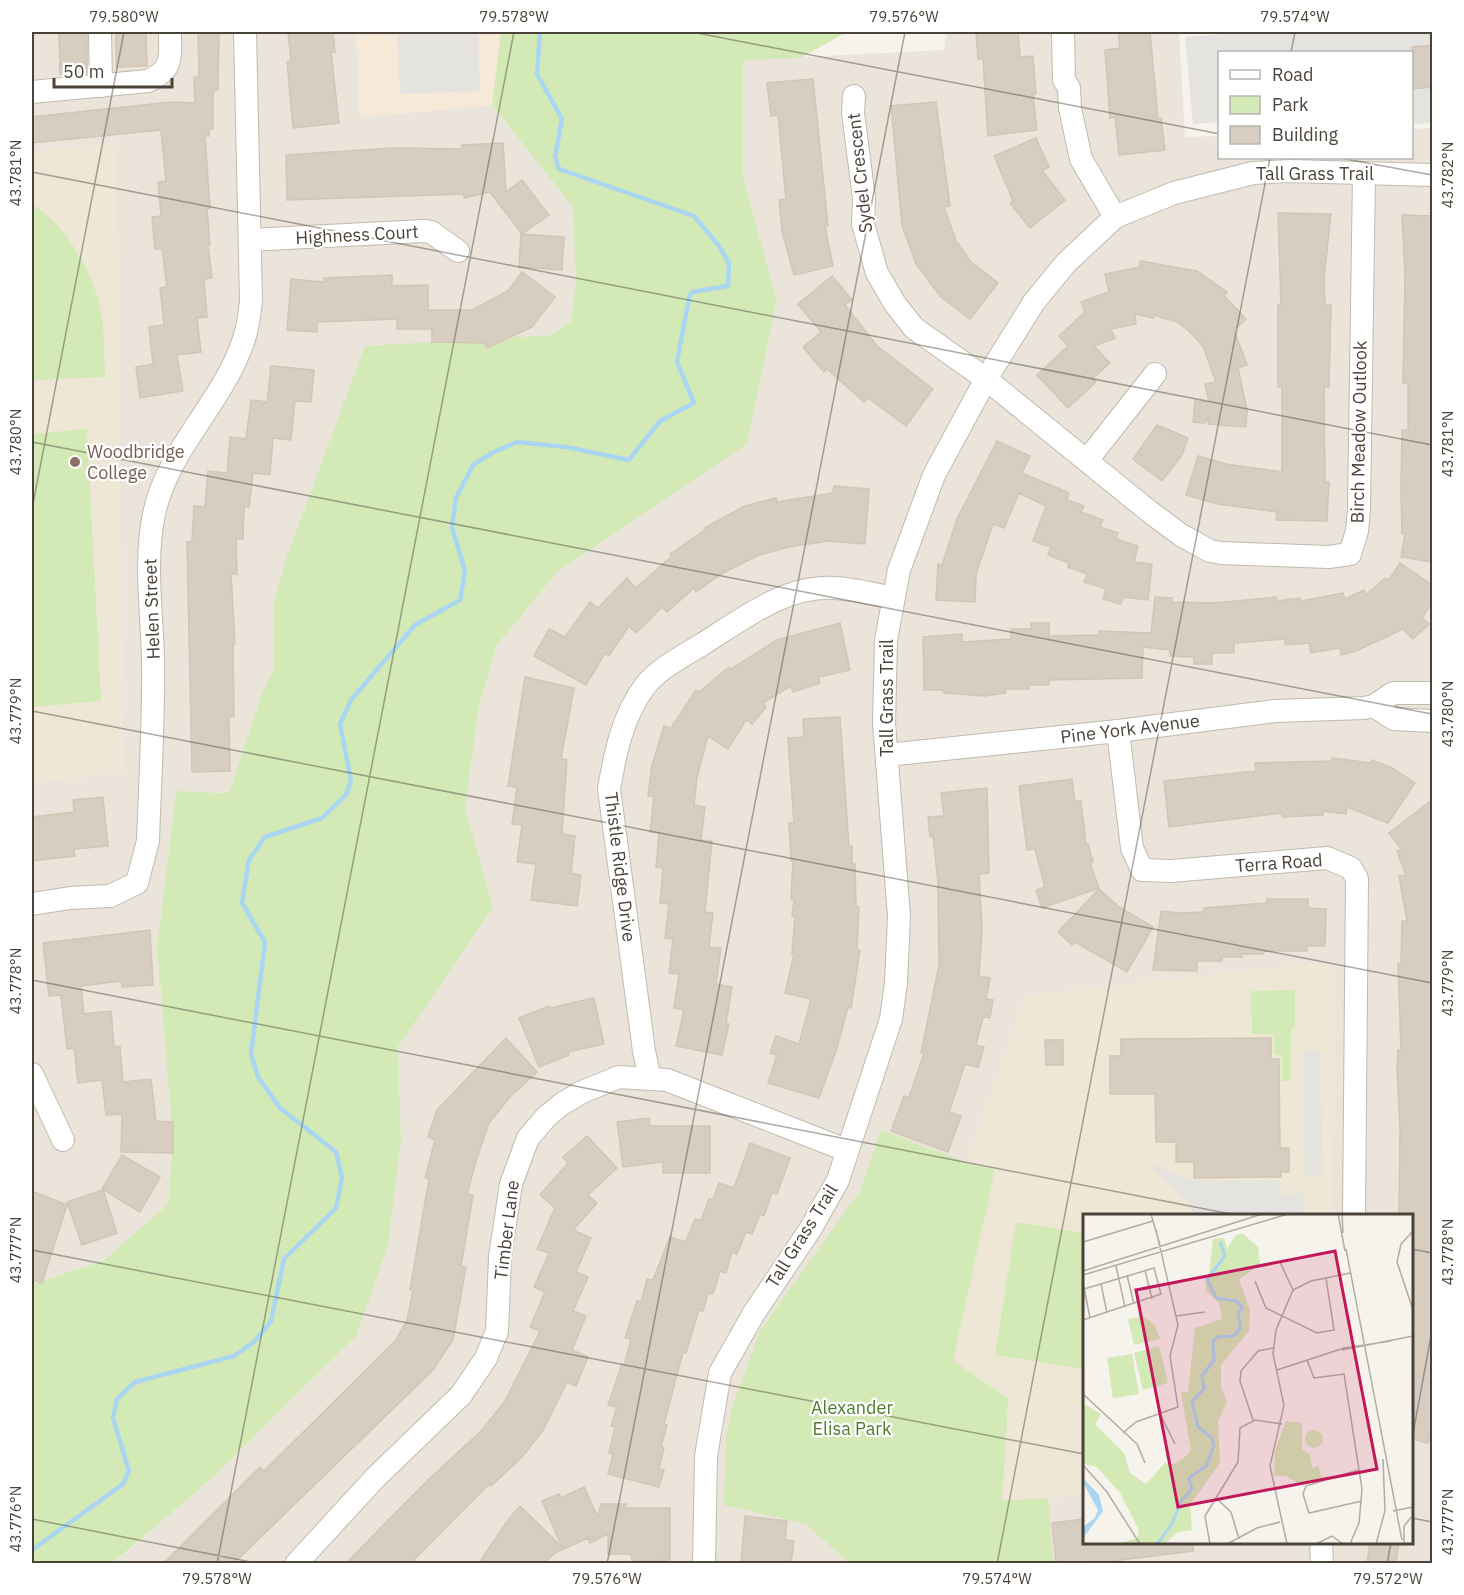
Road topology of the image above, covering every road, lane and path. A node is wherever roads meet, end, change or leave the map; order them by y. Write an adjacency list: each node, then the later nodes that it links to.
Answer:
1 (100, 32): 5 (street)
2 (170, 32): 5 (street)
3 (245, 32): 11 (street, Helen Street)
4 (1063, 32): 10 (street)
5 (101, 86): 6 (street)
6 (32, 92)
7 (854, 96): 14 (street, Sydel Crescent)
8 (1364, 174): 9 (street, Tall Grass Trail); 10 (street, Tall Grass Trail); 15 (street, Birch Meadow Outlook)
9 (1432, 175)
10 (1115, 217): 14 (street, Tall Grass Trail)
11 (250, 240): 12 (street, Highness Court); 22 (street, Helen Street)
12 (458, 250)
13 (1155, 374): 15 (street)
14 (986, 380): 15 (street, Birch Meadow Outlook); 16 (street, Tall Grass Trail)
15 (1088, 459)
16 (893, 598): 21 (street, Tall Grass Trail); 24 (street, Thistle Ridge Drive)
17 (1432, 693): 18 (street, Pine York Avenue)
18 (1374, 706): 19 (street, Pine York Avenue); 20 (street, Pine York Avenue)
19 (1432, 721)
20 (1118, 731): 21 (street, Pine York Avenue); 27 (street, Terra Road)
21 (887, 755): 26 (street, Tall Grass Trail)
22 (32, 904)
23 (32, 1074): 25 (street)
24 (650, 1079): 26 (street, Timber Lane); 29 (street, Timber Lane)
25 (63, 1140)
26 (846, 1150): 30 (street, Tall Grass Trail)
27 (1354, 1214)
28 (1321, 1544): 31 (street)
29 (296, 1563)
30 (704, 1563)
31 (1322, 1563)

